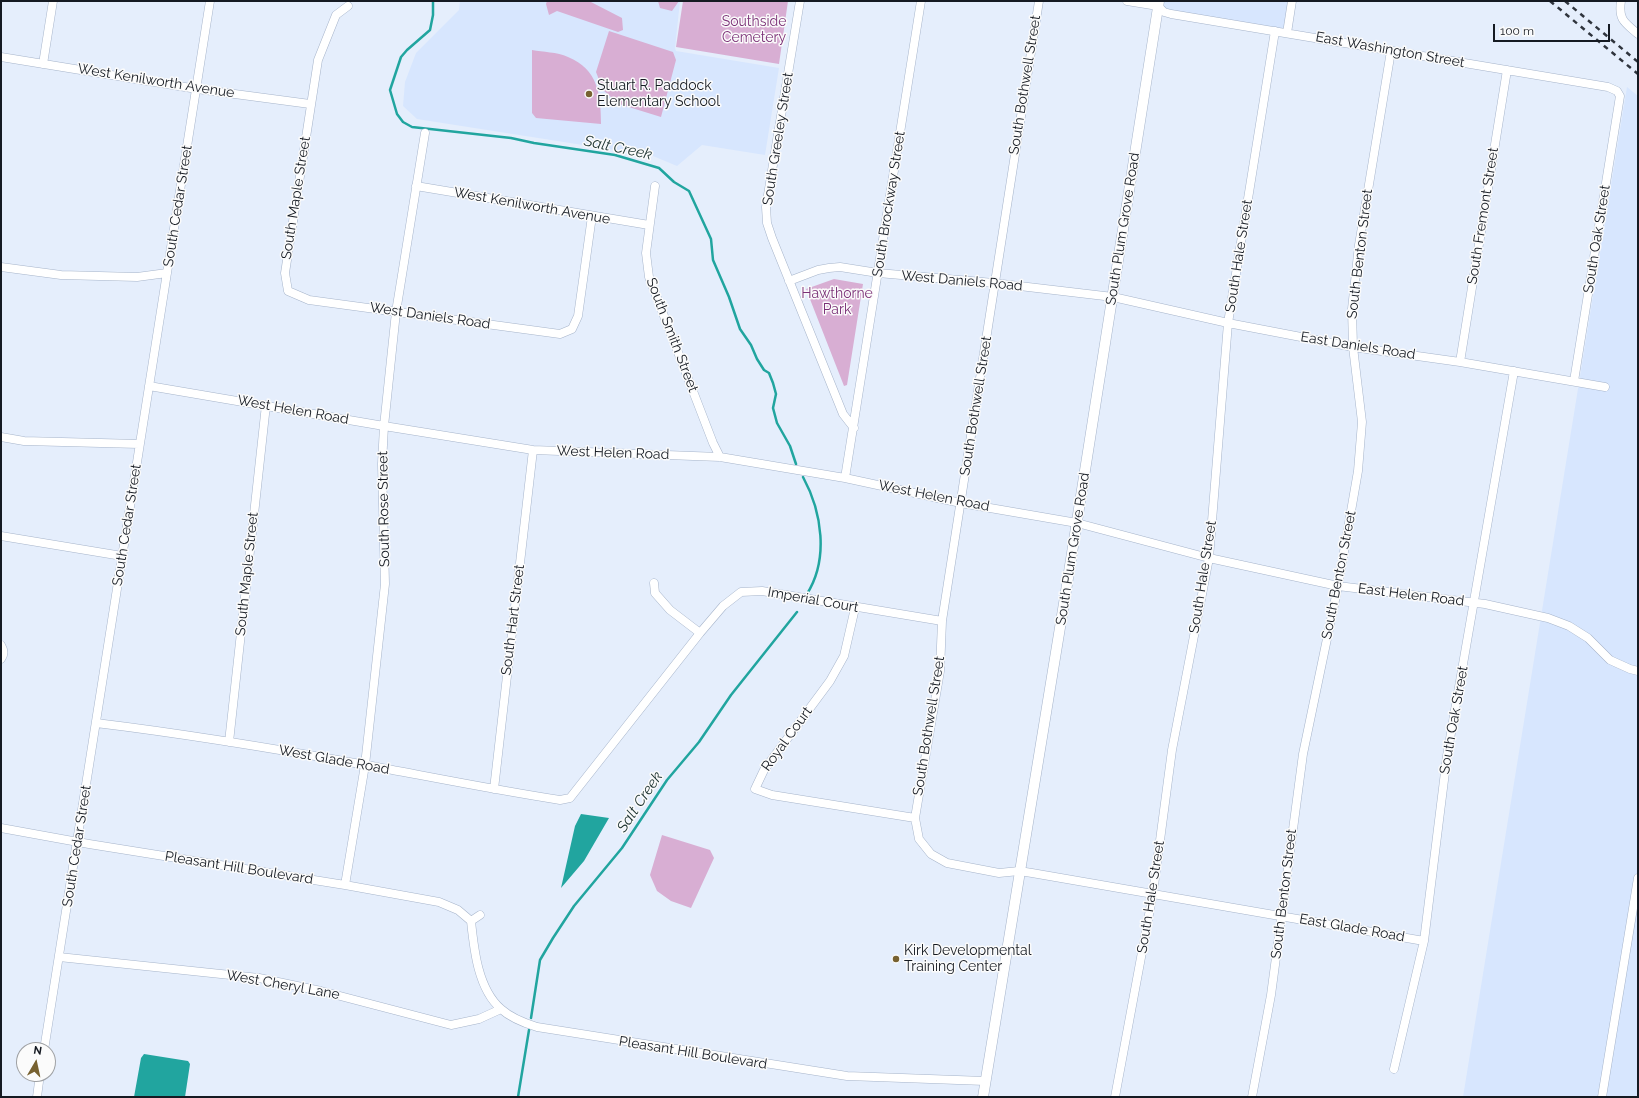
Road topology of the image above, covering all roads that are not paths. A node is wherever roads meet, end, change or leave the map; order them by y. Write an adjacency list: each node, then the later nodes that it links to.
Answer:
1 (53, 1): 16 (street)
2 (210, 1): 18 (street, South Cedar Street)
3 (800, 1): 29 (street, South Greeley Street)
4 (920, 1): 28 (street, South Brockway Street)
5 (1038, 1): 30 (street, South Bothwell Street)
6 (1127, 1): 9 (street, East Washington Street)
7 (1292, 1): 12 (street)
8 (1621, 1): 13 (street)
9 (1158, 4): 11 (street, East Washington Street); 32 (main road, South Plum Grove Road)
10 (348, 6): 20 (street, South Maple Street)
11 (1275, 31): 12 (street, East Washington Street); 34 (street, South Hale Street)
12 (1287, 33): 14 (street, East Washington Street)
13 (1638, 34)
14 (1391, 51): 17 (street, East Washington Street); 35 (street, South Benton Street)
15 (1, 57): 16 (street, West Kenilworth Avenue)
16 (43, 64): 18 (street, West Kenilworth Avenue)
17 (1507, 70): 19 (street, East Washington Street); 36 (street, South Fremont Street)
18 (197, 88): 20 (street, West Kenilworth Avenue); 27 (street, South Cedar Street)
19 (1620, 96): 38 (street, South Oak Street)
20 (310, 104): 31 (street, South Maple Street)
21 (425, 133): 22 (street, South Rose Street)
22 (416, 186): 24 (street, West Kenilworth Avenue); 33 (street, South Rose Street)
23 (655, 186): 25 (street, South Smith Street)
24 (592, 216): 25 (street, West Kenilworth Avenue); 33 (street, West Daniels Road)
25 (649, 225): 47 (street, South Smith Street)
26 (1, 267): 27 (street)
27 (167, 273): 39 (street, South Cedar Street)
28 (878, 273): 29 (street, West Daniels Road); 30 (street, West Daniels Road); 43 (street, South Brockway Street)
29 (789, 281): 43 (street, South Greeley Street)
30 (994, 283): 32 (street, West Daniels Road); 49 (street, South Bothwell Street)
31 (288, 291): 33 (street, West Daniels Road)
32 (1113, 297): 34 (street, East Daniels Road); 50 (main road, South Plum Grove Road)
33 (396, 312): 42 (street, South Rose Street)
34 (1228, 323): 35 (street, East Daniels Road); 53 (street, South Hale Street)
35 (1353, 347): 36 (street, East Daniels Road); 55 (street, South Benton Street)
36 (1460, 362): 37 (street, East Daniels Road)
37 (1514, 371): 38 (street, East Daniels Road); 56 (street, South Oak Street)
38 (1574, 381): 40 (street, East Daniels Road)
39 (149, 386): 41 (street, West Helen Road); 45 (street, South Cedar Street)
40 (1606, 387)
41 (266, 405): 42 (street, West Helen Road); 64 (street, South Maple Street)
42 (384, 426): 46 (street, West Helen Road); 65 (street, South Rose Street)
43 (854, 428): 48 (street, South Brockway Street)
44 (1, 437): 45 (street)
45 (139, 444): 52 (street, South Cedar Street)
46 (533, 450): 47 (street, West Helen Road); 66 (street, South Hart Street)
47 (720, 457): 48 (street, West Helen Road)
48 (845, 478): 49 (street, West Helen Road)
49 (961, 503): 50 (street, West Helen Road); 58 (street, South Bothwell Street)
50 (1077, 523): 53 (street, East Helen Road); 71 (main road, South Plum Grove Road)
51 (1, 536): 52 (street)
52 (122, 556): 63 (street, South Cedar Street)
53 (1209, 558): 55 (street, East Helen Road); 74 (street, South Hale Street)
54 (654, 583): 59 (street)
55 (1338, 586): 56 (street, East Helen Road); 76 (street, South Benton Street)
56 (1475, 603): 62 (street, East Helen Road); 78 (street, South Oak Street)
57 (855, 608): 58 (street, Imperial Court); 59 (street, Imperial Court); 68 (street, Royal Court)
58 (942, 621): 68 (street, South Bothwell Street)
59 (700, 633): 67 (street, Imperial Court)
60 (1, 645): 61 (street)
61 (1, 658)
62 (1638, 671)
63 (96, 723): 64 (street, West Glade Road); 70 (street, South Cedar Street)
64 (229, 742): 65 (street, West Glade Road)
65 (365, 765): 66 (street, West Glade Road); 73 (street, South Rose Street)
66 (494, 789): 67 (street, West Glade Road)
67 (570, 798)
68 (915, 818): 71 (street, South Bothwell Street)
69 (1, 828): 70 (street, Pleasant Hill Boulevard)
70 (77, 842): 73 (street, Pleasant Hill Boulevard); 79 (street, South Cedar Street)
71 (1019, 871): 74 (street, East Glade Road); 83 (main road, South Plum Grove Road)
72 (1638, 878): 89 (street)
73 (345, 885): 77 (street, Pleasant Hill Boulevard)
74 (1154, 893): 76 (street, East Glade Road); 87 (street, South Hale Street)
75 (480, 915): 77 (street)
76 (1282, 916): 78 (street, East Glade Road); 88 (street, South Benton Street)
77 (471, 921): 80 (street, Pleasant Hill Boulevard)
78 (1424, 941): 82 (street, South Oak Street)
79 (59, 957): 80 (street, West Cheryl Lane); 81 (street, South Cedar Street)
80 (501, 1009): 83 (street, Pleasant Hill Boulevard)
81 (45, 1042)
82 (1394, 1069)
83 (985, 1081): 86 (main road, South Plum Grove Road)
84 (39, 1082): 85 (street)
85 (37, 1097)
86 (983, 1097)
87 (1115, 1097)
88 (1252, 1097)
89 (1602, 1097)

